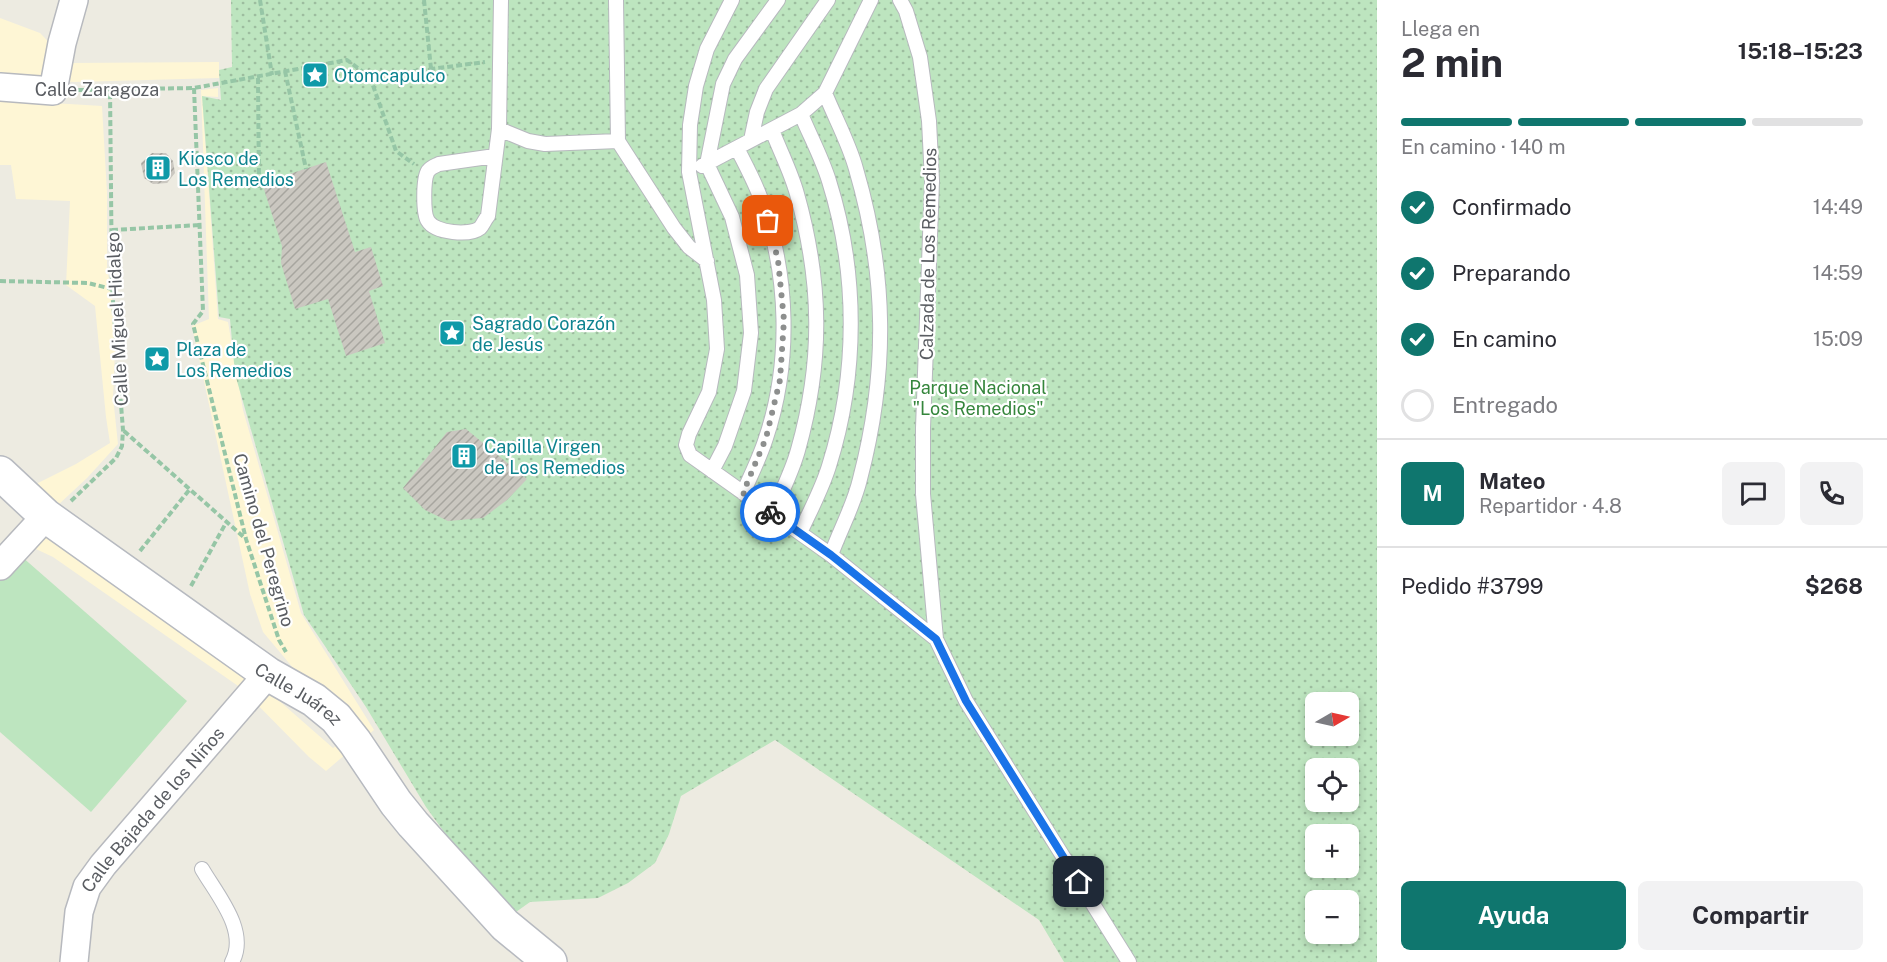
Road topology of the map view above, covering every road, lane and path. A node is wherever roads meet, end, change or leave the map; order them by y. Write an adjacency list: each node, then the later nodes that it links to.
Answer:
1 (74, 0): 20 (street)
2 (260, 0): 14 (path)
3 (424, 0): 12 (path)
4 (501, 0): 11 (lane)
5 (616, 0): 26 (lane)
6 (732, 0): 31 (lane)
7 (778, 0): 29 (lane)
8 (828, 0): 25 (lane)
9 (871, 0): 21 (lane)
10 (900, 0): 53 (lane, Calzada de Los Remedios)
11 (500, 60): 12 (path); 23 (lane)
12 (431, 69): 15 (path)
13 (285, 71): 14 (path, Calle Zaragoza); 15 (path, Calle Zaragoza); 30 (path)
14 (272, 75): 16 (path, Calle Zaragoza)
15 (370, 77): 32 (path)
16 (258, 78): 19 (path, Calle Zaragoza); 33 (path)
17 (0, 87): 20 (street, Calle Zaragoza)
18 (110, 88): 19 (path, Calle Zaragoza); 20 (path, Calle Zaragoza); 35 (path, Calle Miguel Hidalgo)
19 (194, 88): 34 (path, Camino del Peregrino)
20 (53, 91)
21 (825, 93): 22 (lane); 49 (lane)
22 (801, 114): 24 (lane); 47 (lane)
23 (499, 129): 26 (lane); 28 (lane)
24 (772, 130): 25 (lane); 44 (lane)
25 (751, 140): 27 (lane)
26 (618, 141): 36 (lane)
27 (737, 148): 29 (lane); 43 (lane)
28 (495, 156): 32 (lane); 32 (lane)
29 (706, 164): 31 (lane); 40 (lane)
30 (306, 169)
31 (689, 172): 36 (lane)
32 (426, 173)
33 (259, 188)
34 (200, 225): 35 (path); 48 (path, Camino del Peregrino)
35 (112, 230): 38 (path, Calle Miguel Hidalgo)
36 (707, 261): 40 (lane)
37 (0, 281): 38 (path)
38 (112, 289): 39 (path, Calle Miguel Hidalgo)
39 (123, 430): 42 (path); 45 (path, Calle Miguel Hidalgo)
40 (712, 471): 43 (lane)
41 (0, 473): 45 (main road, Calle Juárez)
42 (190, 489): 46 (path); 51 (path)
43 (743, 493): 44 (lane)
44 (772, 514): 47 (lane)
45 (48, 518): 50 (street); 51 (main road, Calle Juárez)
46 (227, 521): 48 (path); 52 (path)
47 (800, 533): 49 (lane)
48 (246, 539): 54 (path, Camino del Peregrino)
49 (831, 555): 53 (lane)
50 (0, 566)
51 (124, 571): 52 (main road, Calle Juárez)
52 (177, 609): 54 (main road, Calle Juárez)
53 (936, 639): 59 (lane, Calzada de Los Remedios)
54 (278, 665): 56 (street, Calle Bajada de los Niños); 58 (main road, Calle Juárez)
55 (202, 869): 57 (lane)
56 (74, 962)
57 (232, 962)
58 (550, 962)
59 (1129, 962)

